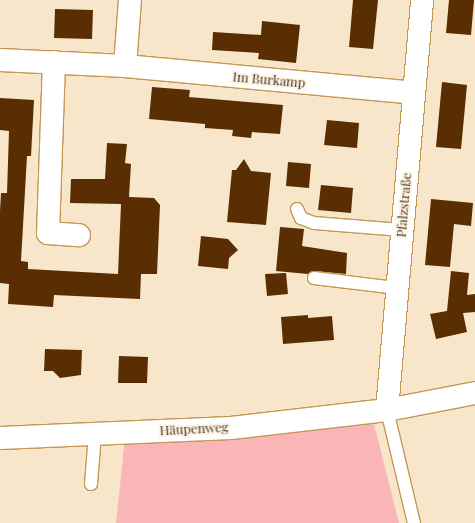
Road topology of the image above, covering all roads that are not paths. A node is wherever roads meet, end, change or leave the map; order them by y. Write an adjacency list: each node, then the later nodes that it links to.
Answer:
1 (130, 0): 5 (street)
2 (422, 0): 6 (street, Pfalzstraße)
3 (0, 60): 4 (street, Im Burkamp)
4 (54, 62): 5 (street, Im Burkamp); 9 (street)
5 (125, 66): 6 (street, Im Burkamp)
6 (414, 93): 8 (street, Pfalzstraße)
7 (297, 209): 8 (lane)
8 (402, 230): 11 (street, Pfalzstraße)
9 (79, 235)
10 (314, 278): 11 (lane)
11 (396, 288): 13 (street, Pfalzstraße)
12 (475, 393): 13 (street, Häupenweg)
13 (387, 410): 14 (street, Häupenweg); 17 (lane)
14 (95, 434): 15 (street, Häupenweg); 16 (lane)
15 (0, 438)
16 (91, 484)
17 (414, 523)

